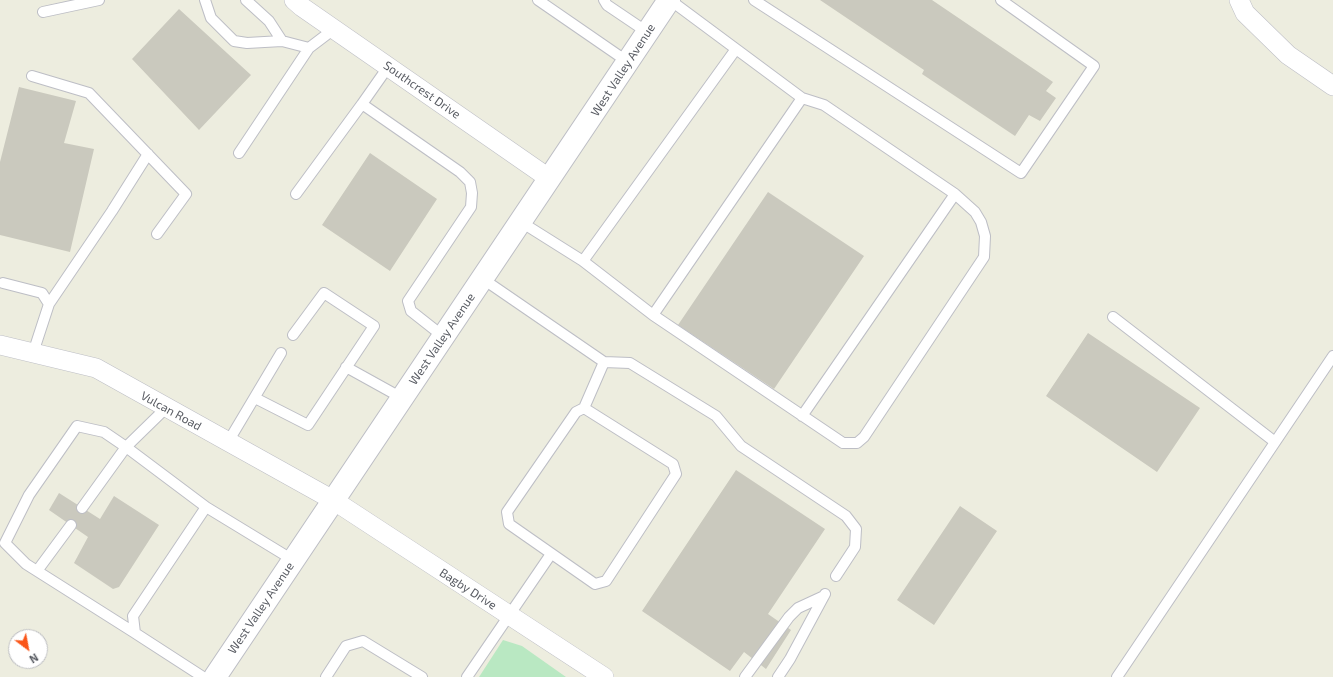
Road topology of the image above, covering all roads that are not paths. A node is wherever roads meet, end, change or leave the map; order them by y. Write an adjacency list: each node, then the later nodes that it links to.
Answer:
1 (99, 0): 12 (lane)
2 (205, 0): 15 (lane)
3 (246, 0): 15 (lane)
4 (294, 0): 13 (street, Southcrest Drive)
5 (538, 0): 18 (lane)
6 (604, 0): 14 (lane)
7 (669, 0): 14 (street, West Valley Avenue); 17 (lane)
8 (754, 0): 11 (lane)
9 (1001, 0): 11 (lane)
10 (1239, 0): 21 (street)
11 (766, 3)
12 (43, 12)
13 (334, 29): 16 (lane); 19 (street, Southcrest Drive)
14 (647, 32): 18 (street, West Valley Avenue)
15 (282, 41): 16 (lane)
16 (309, 48): 24 (lane)
17 (736, 49): 22 (lane); 31 (lane)
18 (628, 62): 26 (street, West Valley Avenue)
19 (388, 67): 23 (lane); 26 (street, Southcrest Drive)
20 (32, 76): 25 (lane)
21 (1333, 86)
22 (802, 98): 28 (lane); 35 (lane)
23 (362, 104): 27 (lane); 38 (lane)
24 (239, 153)
25 (148, 154): 30 (lane); 34 (lane)
26 (550, 179): 29 (street, West Valley Avenue)
27 (296, 194)
28 (955, 194): 49 (lane); 49 (lane)
29 (521, 222): 31 (lane); 32 (street, West Valley Avenue)
30 (157, 234)
31 (582, 261): 35 (lane)
32 (482, 279): 38 (street, West Valley Avenue); 43 (lane)
33 (3, 283): 34 (lane)
34 (49, 304): 41 (lane)
35 (653, 315): 49 (lane)
36 (1113, 317): 51 (lane)
37 (293, 335): 44 (lane)
38 (444, 337): 46 (street, West Valley Avenue)
39 (0, 345): 41 (street, Vulcan Road)
40 (281, 352): 45 (lane)
41 (33, 353): 47 (street, Vulcan Road)
42 (1333, 356): 51 (lane)
43 (604, 362): 48 (lane); 60 (lane)
44 (346, 367): 45 (lane); 46 (lane)
45 (254, 398): 50 (lane)
46 (402, 398): 53 (street, West Valley Avenue)
47 (166, 408): 50 (street, Vulcan Road); 52 (lane)
48 (584, 408): 57 (lane); 57 (lane)
49 (802, 416)
50 (228, 442): 53 (street, Vulcan Road)
51 (1275, 442): 71 (lane)
52 (126, 447): 54 (lane); 55 (lane); 59 (lane)
53 (333, 500): 58 (street, West Valley Avenue); 61 (street, Bagby Drive)
54 (206, 507): 58 (lane); 62 (lane)
55 (82, 508)
56 (71, 525): 59 (lane)
57 (551, 554): 61 (lane)
58 (293, 560): 64 (street, West Valley Avenue)
59 (37, 571): 62 (lane)
60 (836, 576)
61 (509, 616): 67 (lane); 68 (street, Bagby Drive)
62 (135, 633): 63 (lane)
63 (204, 677)
64 (215, 677)
65 (326, 677): 66 (lane)
66 (422, 677)
67 (467, 677)
68 (604, 677)
69 (745, 677): 70 (lane)
70 (778, 677)
71 (1117, 677)

